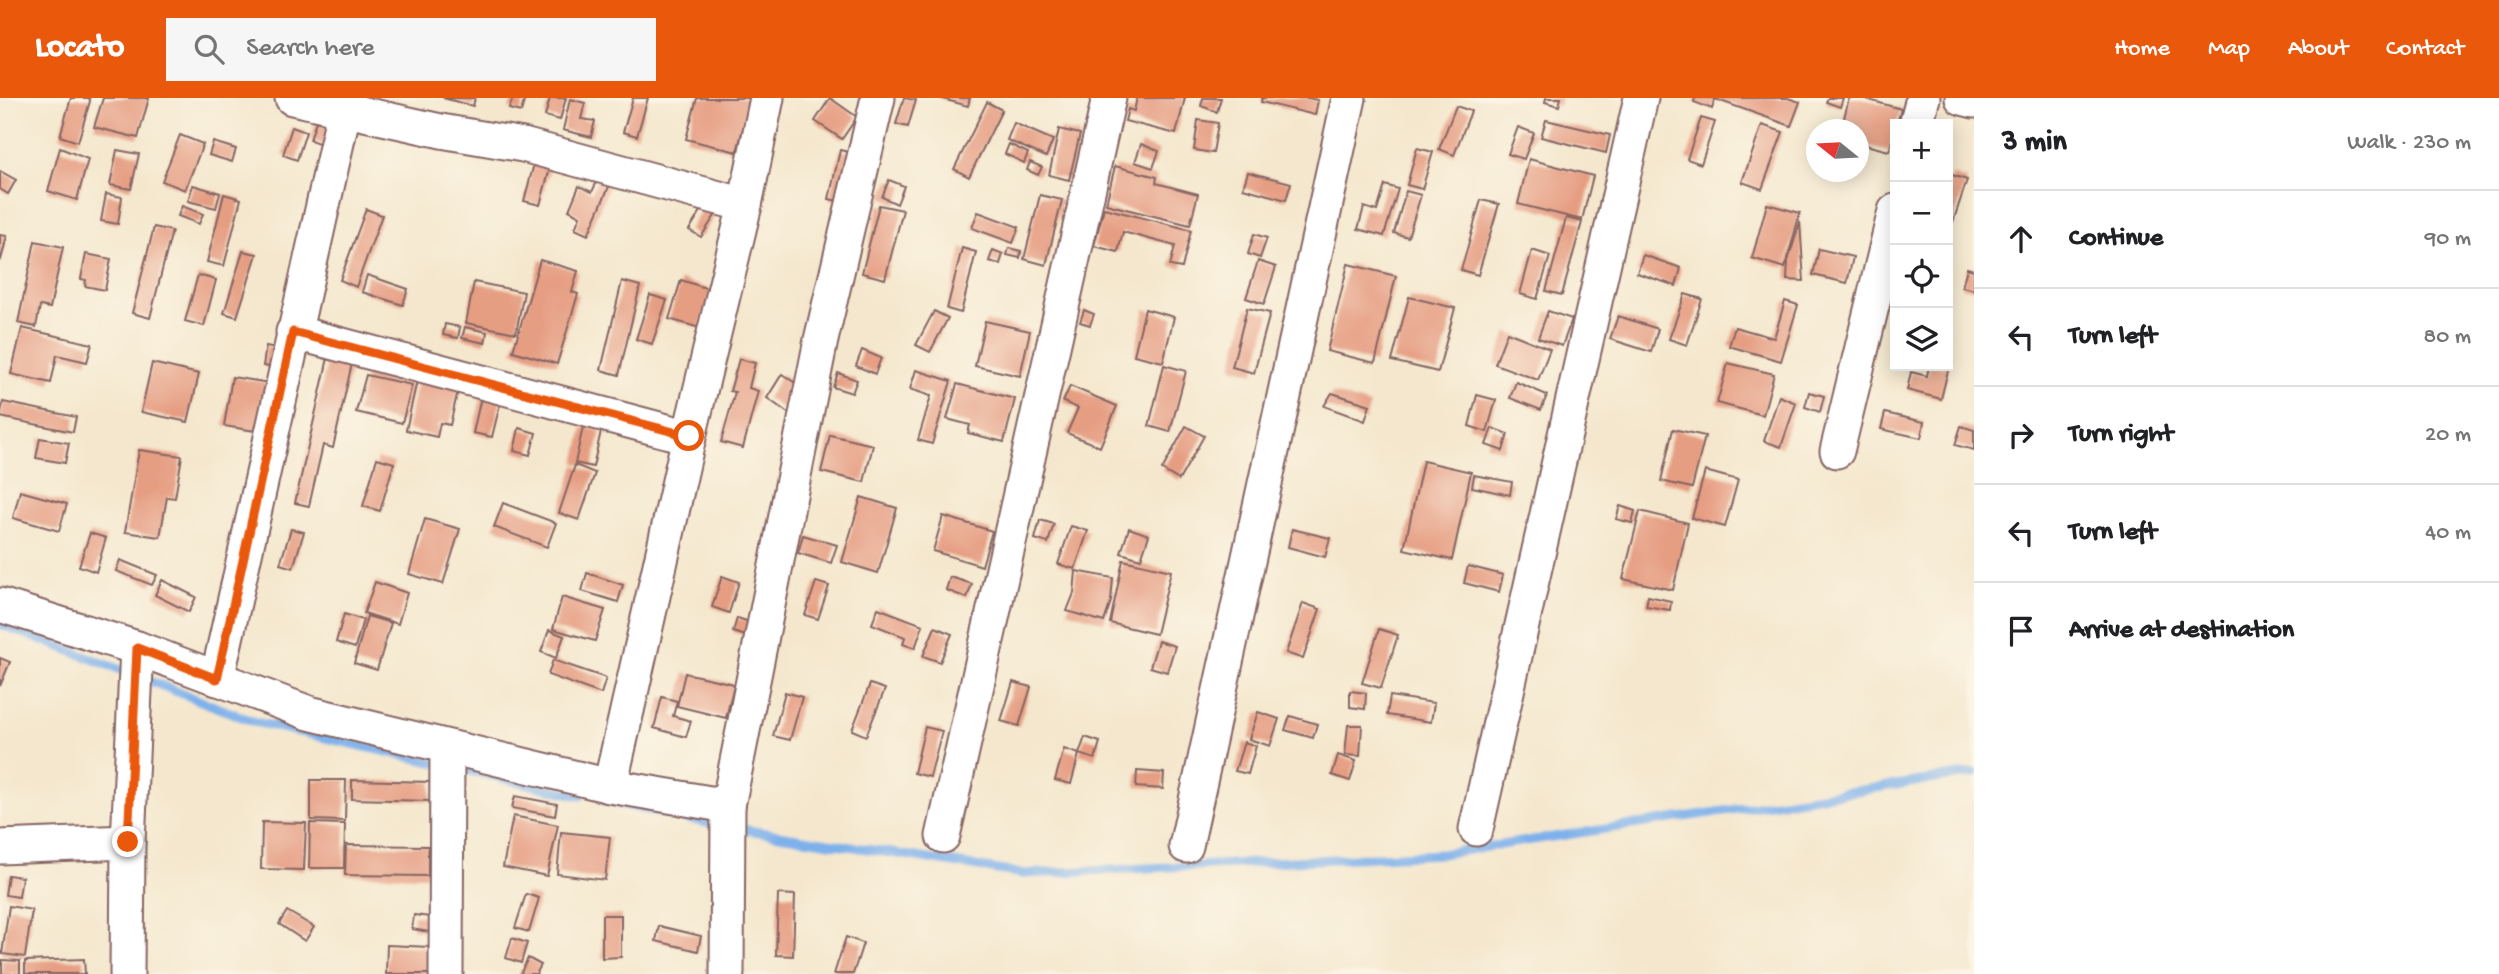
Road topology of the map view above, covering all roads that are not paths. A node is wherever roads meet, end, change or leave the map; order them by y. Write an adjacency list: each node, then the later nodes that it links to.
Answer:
1 (292, 98): 10 (street)
2 (767, 98): 12 (street)
3 (877, 98): 22 (street)
4 (1109, 98): 24 (street)
5 (1349, 98): 26 (street)
6 (1642, 98): 23 (street)
7 (1923, 98): 11 (street)
8 (1962, 98): 9 (street)
9 (1974, 101)
10 (346, 105): 12 (street); 14 (street)
11 (1917, 119)
12 (745, 205): 15 (street)
13 (1890, 232): 16 (street)
14 (293, 332): 15 (street); 19 (street)
15 (689, 436): 21 (street)
16 (1837, 451)
17 (0, 605): 18 (street)
18 (137, 648): 19 (street); 25 (street)
19 (217, 679): 20 (street)
20 (447, 748): 21 (street); 29 (street)
21 (610, 786): 22 (street)
22 (728, 806): 30 (street)
23 (1476, 829)
24 (943, 836)
25 (128, 842): 27 (street); 28 (street)
26 (1185, 846)
27 (0, 848)
28 (127, 974)
29 (446, 974)
30 (727, 974)

